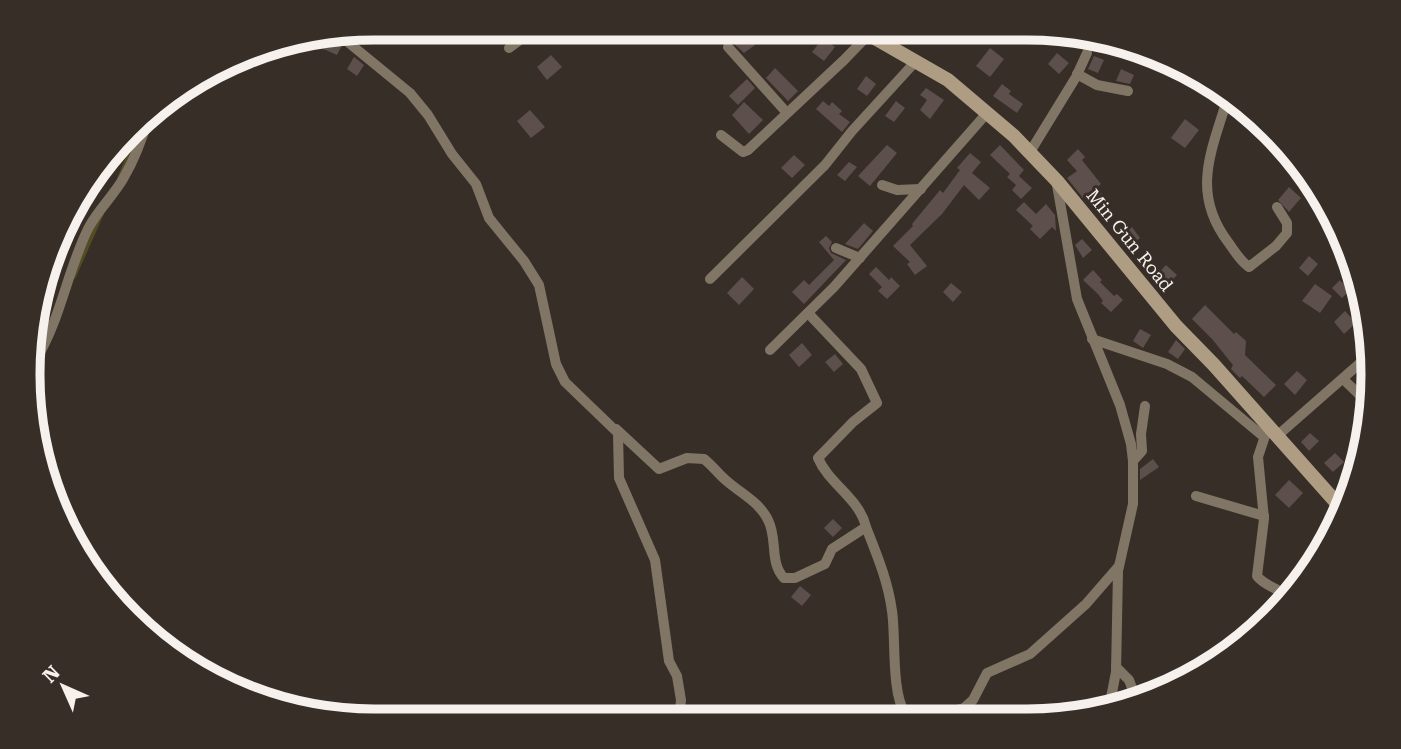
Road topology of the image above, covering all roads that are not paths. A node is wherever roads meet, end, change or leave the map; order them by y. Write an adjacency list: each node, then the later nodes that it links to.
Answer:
1 (520, 40): 6 (street)
2 (858, 40): 12 (street)
3 (882, 40): 8 (street, Min Gun Road)
4 (347, 42): 32 (street)
5 (728, 47): 12 (street)
6 (509, 48)
7 (1087, 53): 9 (street)
8 (916, 61): 13 (street, Min Gun Road); 23 (street)
9 (1077, 74): 10 (street); 16 (street)
10 (1128, 91)
11 (1225, 106): 20 (street)
12 (787, 113): 15 (street)
13 (987, 113): 16 (street, Min Gun Road); 19 (street)
14 (144, 132): 26 (street)
15 (721, 135)
16 (1030, 152): 17 (street, Min Gun Road)
17 (1057, 181): 25 (street); 33 (street, Min Gun Road)
18 (882, 185): 19 (street)
19 (922, 189): 22 (street)
20 (1277, 207)
21 (836, 247): 22 (street)
22 (860, 258): 24 (street)
23 (710, 279)
24 (808, 313): 27 (street); 38 (street)
25 (1092, 339): 33 (street); 34 (street)
26 (41, 349)
27 (770, 350)
28 (1360, 363): 29 (street)
29 (1343, 379): 30 (street); 33 (street)
30 (1360, 395)
31 (1145, 406): 34 (street)
32 (614, 428): 38 (street); 44 (street)
33 (1270, 433): 36 (street, Min Gun Road); 37 (street)
34 (1133, 461): 39 (street)
35 (1196, 496): 37 (street)
36 (1335, 502)
37 (1264, 516): 40 (street)
38 (866, 527): 45 (street)
39 (1119, 566): 41 (street); 46 (street)
40 (1281, 591)
41 (1116, 667): 42 (street); 43 (street)
42 (1133, 691)
43 (1111, 698)
44 (680, 709)
45 (903, 709)
46 (961, 709)

